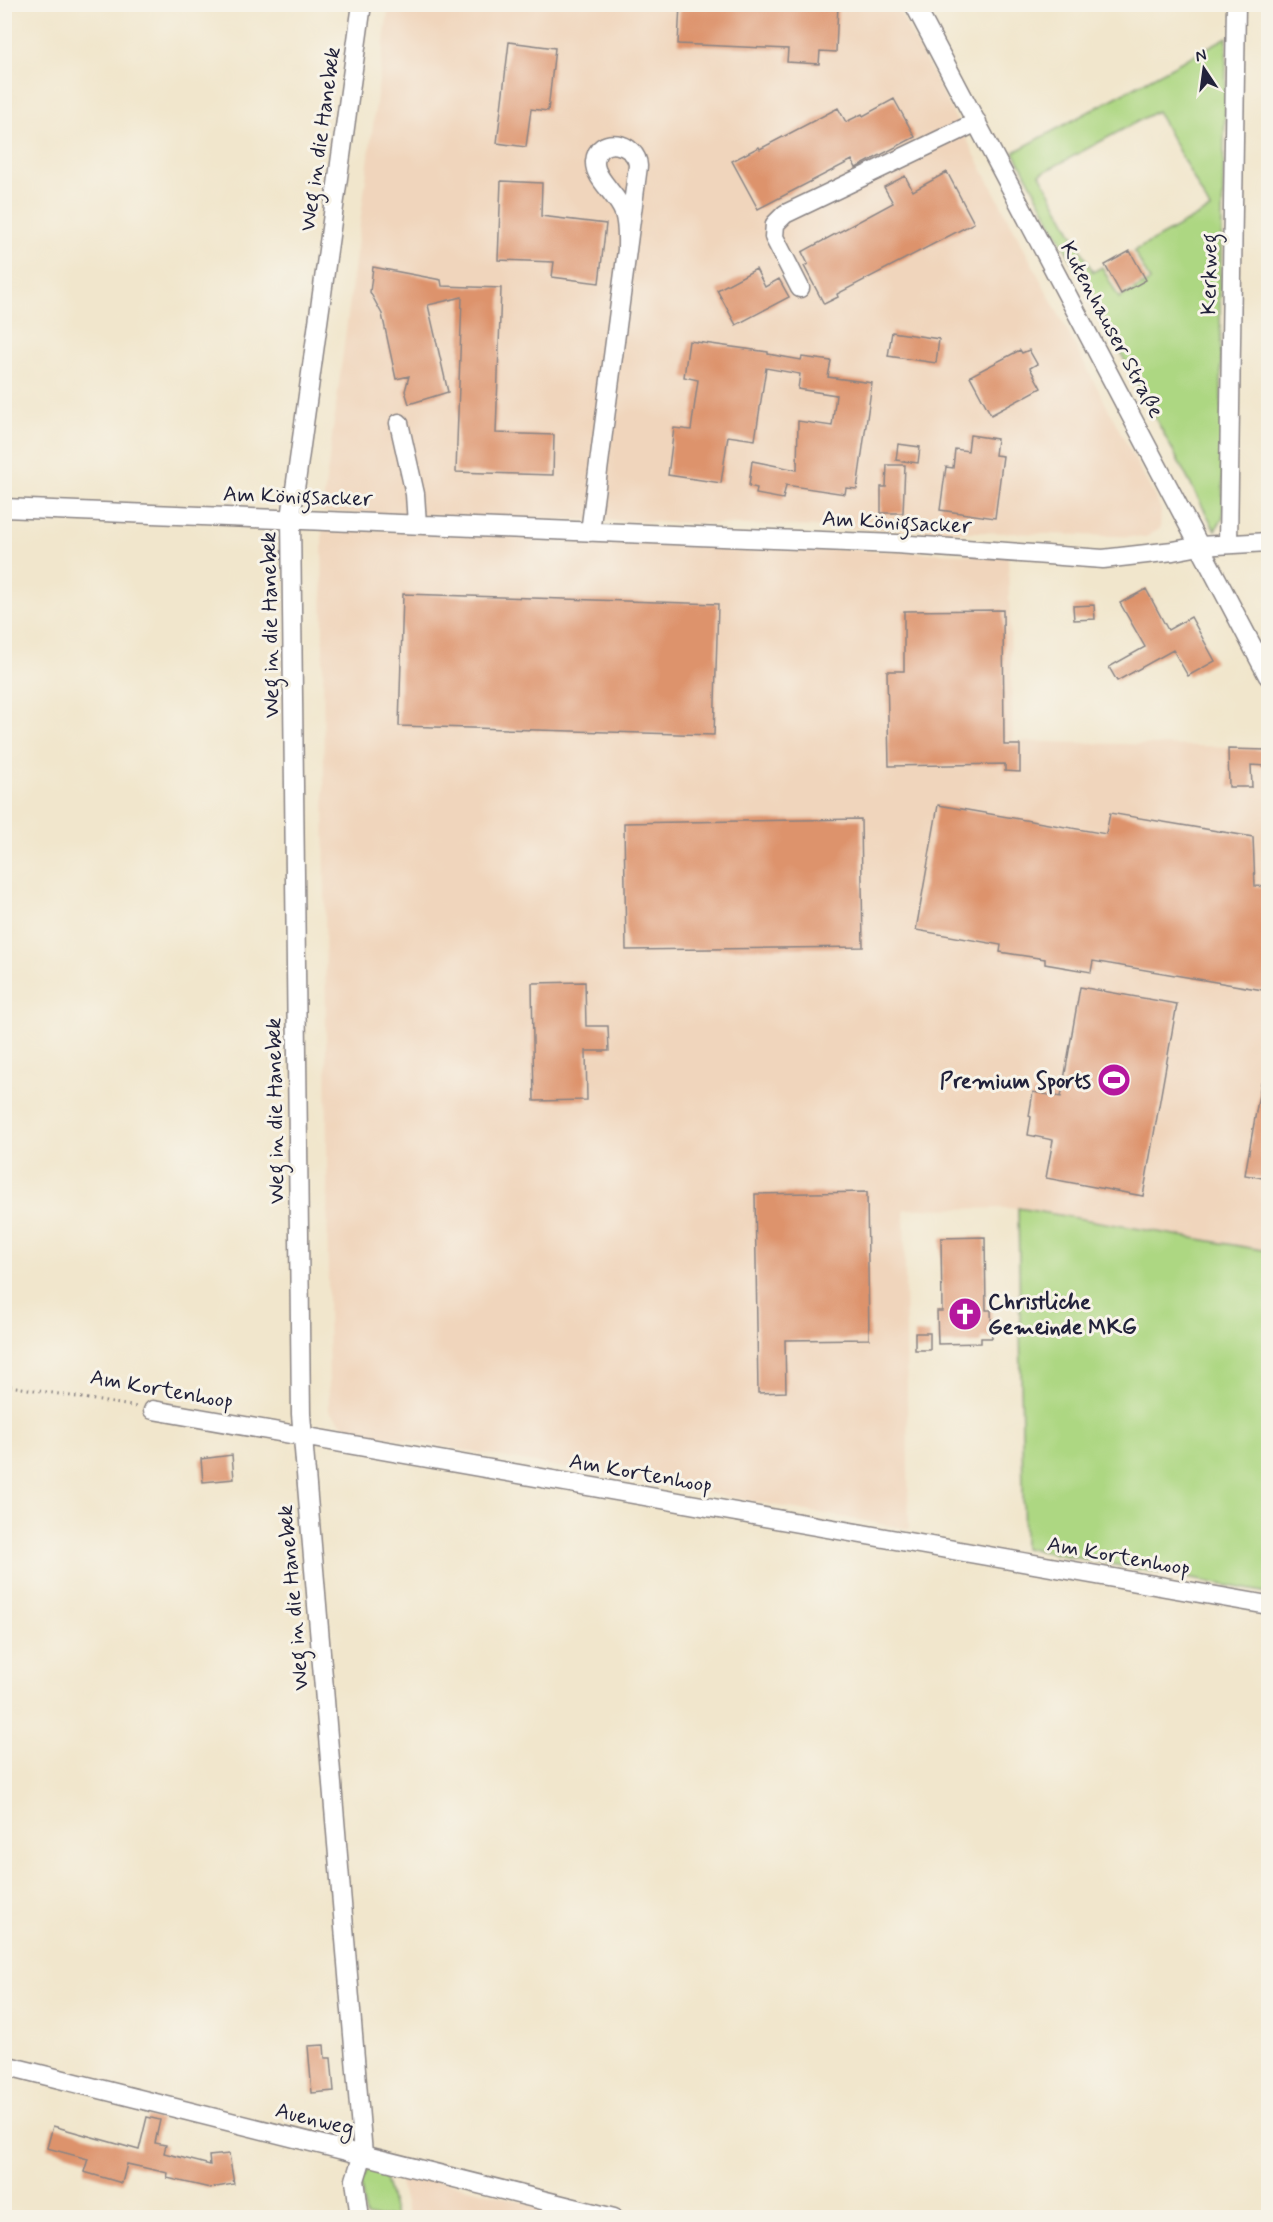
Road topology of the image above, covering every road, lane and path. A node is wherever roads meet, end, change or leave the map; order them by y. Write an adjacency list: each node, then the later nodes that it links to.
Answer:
1 (362, 4): 9 (street, Weg in die Hanebek)
2 (914, 4): 4 (street, Kutenhauser Straße)
3 (1236, 4): 13 (street, Kerkweg)
4 (977, 122): 6 (street); 14 (street, Kutenhauser Straße)
5 (627, 250): 5 (street); 11 (street)
6 (800, 288)
7 (399, 423): 10 (street)
8 (4, 508): 9 (street, Am Königsacker)
9 (291, 518): 10 (street, Am Königsacker); 18 (street, Weg in die Hanebek)
10 (417, 524): 11 (street, Am Königsacker)
11 (590, 532): 14 (street, Am Königsacker)
12 (1269, 542): 13 (street, Am Königsacker)
13 (1228, 544): 14 (street, Am Königsacker)
14 (1200, 546): 15 (street, Kutenhauser Straße)
15 (1269, 676)
16 (4, 1385): 17 (path, Am Kortenhoop)
17 (153, 1410): 18 (street, Am Kortenhoop)
18 (303, 1437): 19 (street, Am Kortenhoop); 21 (street, Weg in die Hanebek)
19 (1269, 1605)
20 (4, 2065): 21 (street, Auenweg)
21 (363, 2154): 22 (street, Weg in die Hanebek); 23 (street, Auenweg)
22 (360, 2217)
23 (613, 2217)

